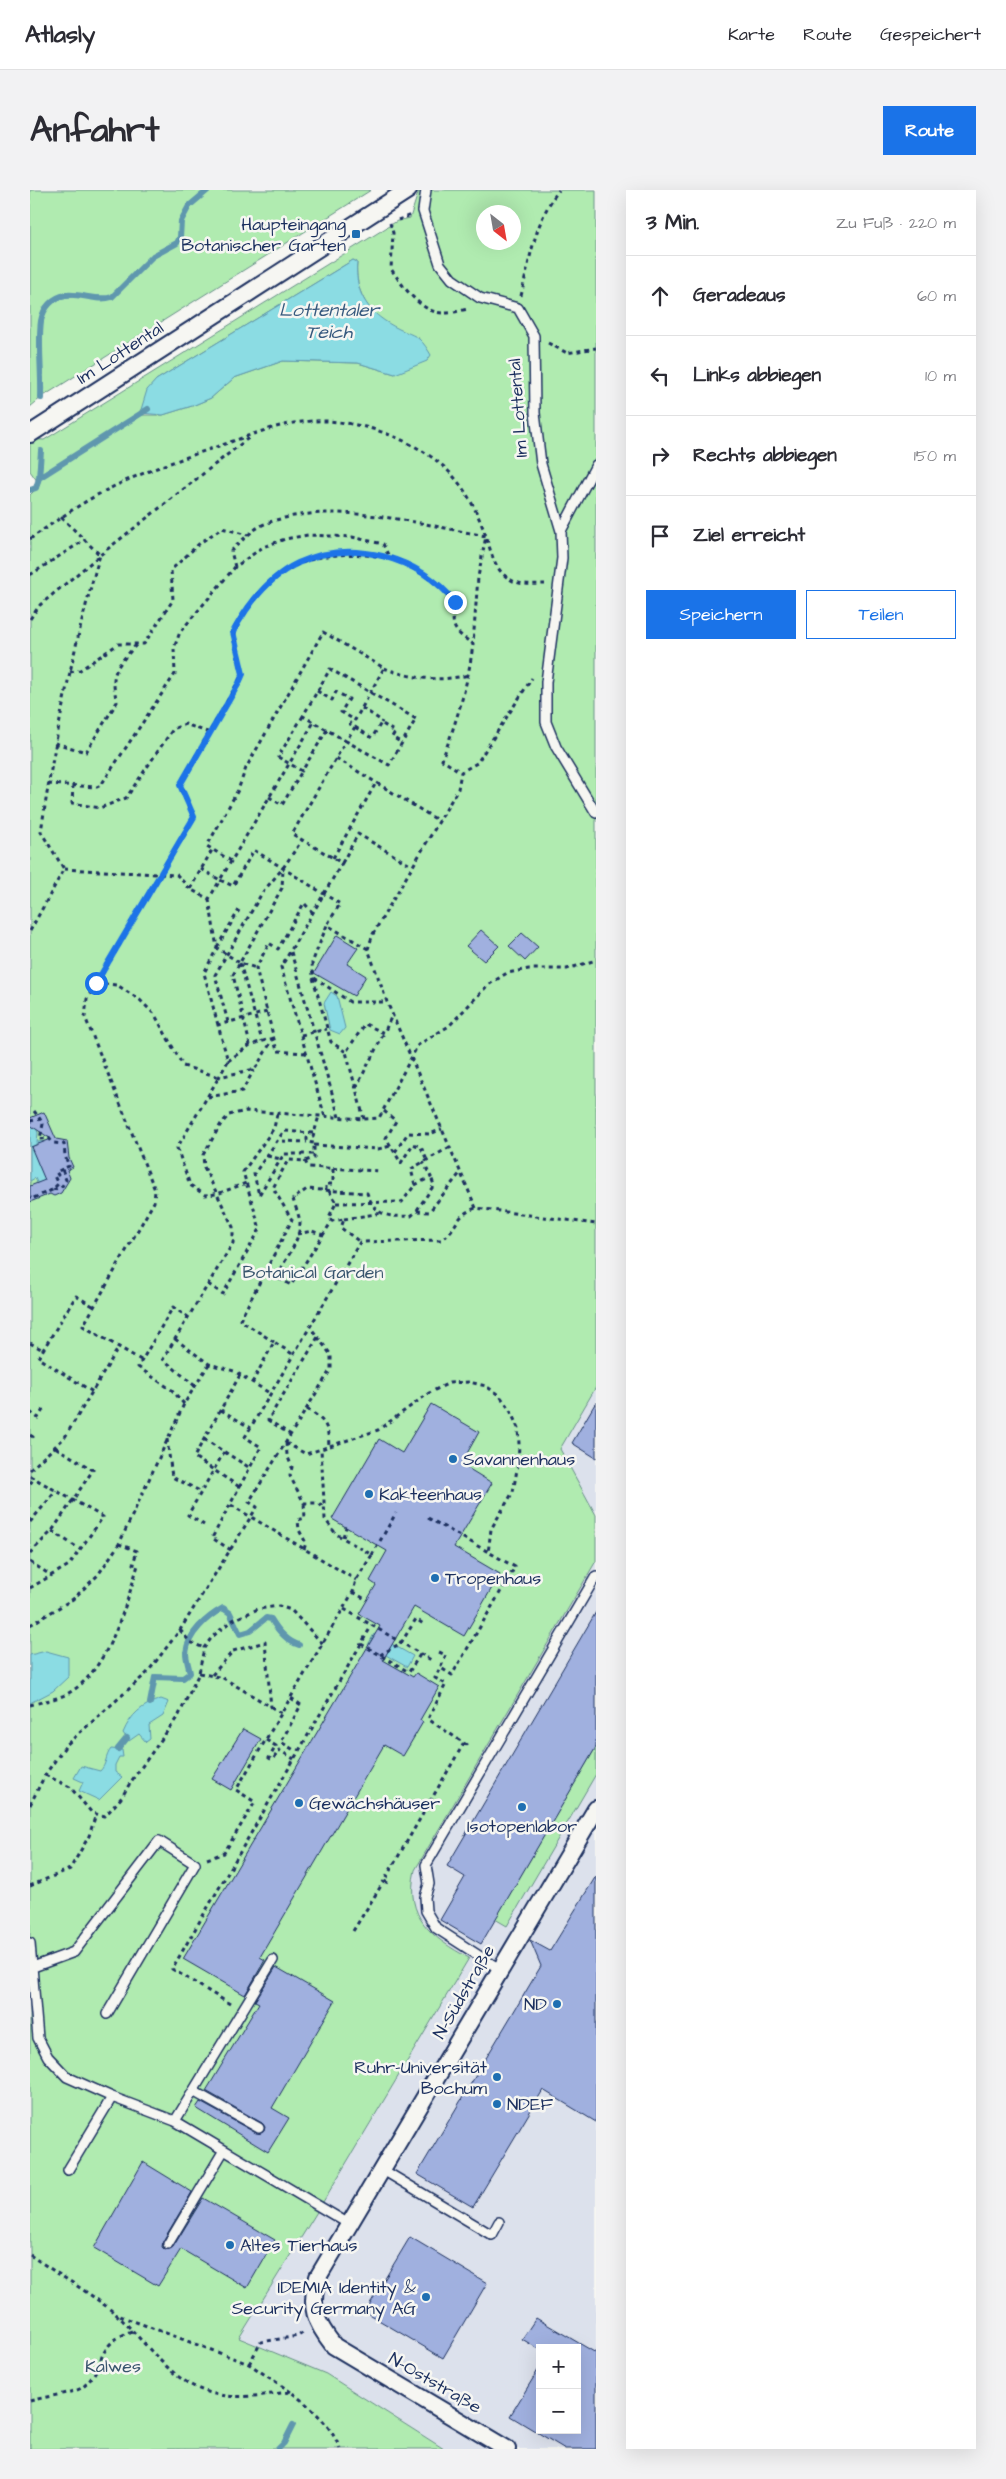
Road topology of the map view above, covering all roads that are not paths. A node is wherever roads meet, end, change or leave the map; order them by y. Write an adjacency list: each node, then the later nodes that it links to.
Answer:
1 (408, 190): 3 (street, Im Lottental)
2 (426, 190): 5 (lane, Im Lottental)
3 (30, 434)
4 (596, 466): 5 (lane)
5 (561, 531): 6 (lane, Im Lottental)
6 (596, 813)
7 (596, 1576): 12 (lane)
8 (596, 1808): 12 (street, N-Südstraße)
9 (30, 1943): 11 (lane)
10 (273, 1960): 14 (lane)
11 (33, 1968): 13 (lane); 15 (lane)
12 (501, 1970): 20 (street, N-Südstraße)
13 (107, 2014)
14 (193, 2091): 16 (lane); 17 (lane)
15 (112, 2097): 16 (lane); 19 (lane)
16 (175, 2121): 18 (lane)
17 (259, 2128)
18 (224, 2150): 22 (lane); 23 (lane)
19 (68, 2170)
20 (383, 2170): 21 (lane); 22 (street, N-Südstraße)
21 (499, 2222)
22 (349, 2224): 24 (street, N-Südstraße)
23 (168, 2244)
24 (343, 2352): 25 (street, N-Oststraße)
25 (507, 2449)

